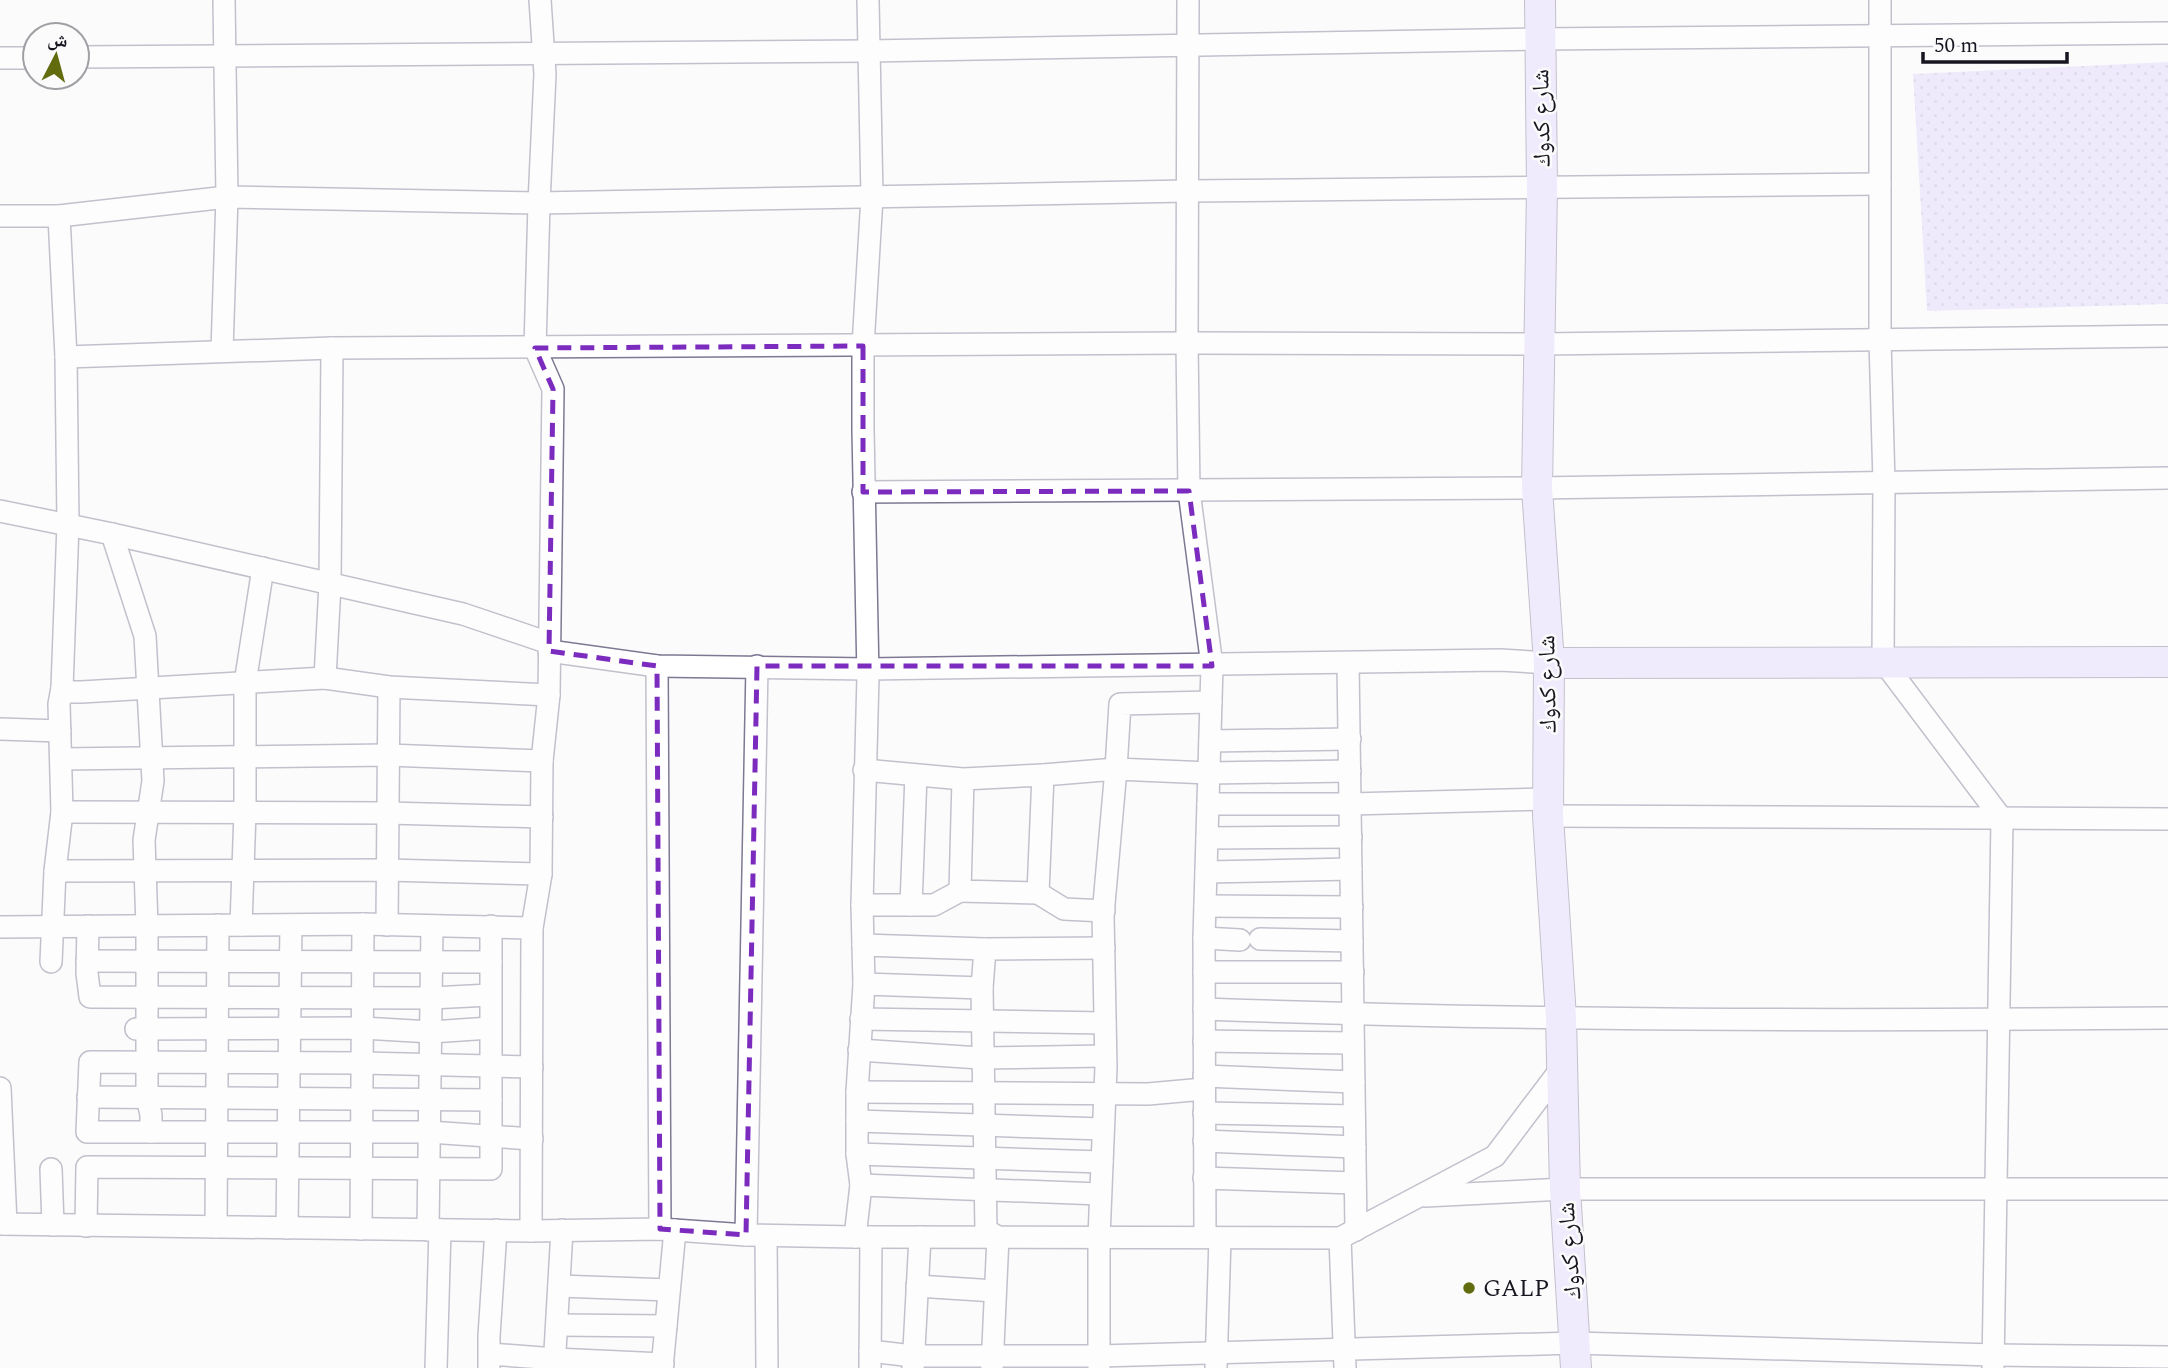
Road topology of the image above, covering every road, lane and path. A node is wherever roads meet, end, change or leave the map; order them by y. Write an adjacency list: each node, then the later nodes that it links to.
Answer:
1 (224, 0): 13 (street)
2 (540, 0): 12 (street)
3 (868, 0): 11 (street)
4 (1188, 0): 10 (street)
5 (1540, 0): 9 (street, شارع كدوك)
6 (1881, 0): 8 (street)
7 (2168, 33): 8 (street)
8 (1880, 34): 9 (street); 17 (street)
9 (1540, 39): 10 (street); 18 (street, شارع كدوك)
10 (1187, 44): 11 (street); 19 (street)
11 (869, 51): 12 (street); 21 (street)
12 (543, 52): 13 (street); 22 (street)
13 (223, 55): 14 (street); 20 (street)
14 (91, 57)
15 (0, 58): 16 (street)
16 (21, 58)
17 (1880, 184): 18 (street); 26 (street)
18 (1542, 188): 19 (street); 28 (street, شارع كدوك)
19 (1187, 191): 21 (street); 27 (street)
20 (228, 197): 22 (street); 24 (street); 32 (street)
21 (872, 197): 22 (street); 29 (street)
22 (539, 203): 31 (street)
23 (0, 216): 24 (street)
24 (59, 216): 33 (street)
25 (2168, 336): 26 (street)
26 (1880, 340): 28 (street); 35 (street)
27 (1187, 343): 28 (street); 29 (street); 37 (street)
28 (1541, 344): 36 (street, شارع كدوك)
29 (863, 346): 31 (street); 38 (street)
30 (332, 348): 31 (street); 32 (street); 43 (street)
31 (535, 348): 44 (street)
32 (222, 351): 33 (street)
33 (66, 357): 40 (street)
34 (2168, 478): 35 (street)
35 (1884, 483): 36 (street); 45 (street)
36 (1537, 488): 37 (street); 48 (street, شارع كدوك)
37 (1189, 491): 38 (street); 51 (street)
38 (863, 492): 52 (street)
39 (0, 511): 40 (street)
40 (68, 524): 41 (street); 56 (street)
41 (112, 534): 42 (street); 57 (street)
42 (263, 568): 43 (street); 54 (street)
43 (330, 584): 44 (street); 53 (street)
44 (549, 647): 49 (street); 58 (street)
45 (1883, 661): 46 (street); 48 (street); 84 (street)
46 (2168, 662)
47 (1348, 663): 48 (street); 51 (street); 62 (street)
48 (1549, 663): 78 (street, شارع كدوك)
49 (657, 666): 50 (street); 214 (street)
50 (757, 666): 52 (street); 220 (street)
51 (1212, 666): 52 (street); 59 (street)
52 (868, 669): 70 (street)
53 (325, 678): 54 (street); 55 (street)
54 (245, 683): 57 (street); 65 (street)
55 (389, 687): 58 (street); 64 (street)
56 (62, 688): 57 (street); 61 (street)
57 (147, 688): 66 (street)
58 (549, 695): 68 (street)
59 (1211, 702): 63 (street); 69 (street)
60 (0, 729): 61 (street)
61 (60, 731): 67 (street)
62 (1350, 739): 63 (street); 71 (street)
63 (1210, 741): 72 (street)
64 (388, 755): 65 (street); 68 (street); 82 (street)
65 (245, 757): 66 (street); 81 (street)
66 (150, 758): 67 (street); 80 (street)
67 (61, 759): 79 (street)
68 (542, 761): 83 (street)
69 (1116, 769): 72 (street); 74 (street); 101 (street)
70 (864, 770): 73 (street); 97 (street)
71 (1350, 771): 72 (street); 77 (street)
72 (1209, 773): 76 (street)
73 (916, 775): 75 (street); 98 (street)
74 (1043, 775): 75 (street); 96 (street)
75 (963, 779): 95 (street)
76 (1208, 804): 77 (street); 87 (street)
77 (1350, 804): 78 (street); 86 (street)
78 (1548, 808): 84 (street); 139 (street, شارع كدوك)
79 (62, 811): 80 (street); 92 (street)
80 (149, 812): 81 (street); 89 (street)
81 (245, 812): 82 (street); 90 (street)
82 (388, 813): 83 (street); 91 (street)
83 (542, 817): 94 (street)
84 (2002, 819): 85 (street); 142 (street)
85 (2168, 819)
86 (1351, 837): 87 (street); 88 (street)
87 (1207, 838): 93 (street)
88 (1351, 869): 93 (street); 100 (street)
89 (144, 870): 90 (street); 92 (street); 109 (street)
90 (242, 870): 91 (street); 104 (street)
91 (387, 870): 94 (street); 106 (street)
92 (55, 871): 107 (street)
93 (1206, 872): 99 (street)
94 (541, 874): 113 (street)
95 (960, 891): 96 (street); 98 (street)
96 (1038, 893): 101 (street)
97 (862, 905): 98 (street); 116 (street)
98 (911, 905)
99 (1205, 906): 100 (street); 114 (street)
100 (1352, 907): 115 (street)
101 (1104, 911): 117 (street)
102 (363, 924): 105 (street); 106 (street); 123 (street)
103 (218, 925): 104 (street); 109 (street); 121 (street)
104 (241, 925): 105 (street)
105 (291, 925): 122 (street)
106 (387, 925): 110 (street)
107 (52, 926): 108 (street); 112 (street); 124 (street)
108 (88, 926): 109 (street); 119 (street)
109 (147, 926): 120 (street)
110 (432, 926): 111 (street); 126 (street)
111 (491, 926): 113 (street); 125 (street)
112 (0, 927)
113 (532, 928): 162 (street)
114 (1204, 938): 115 (street); 127 (street)
115 (1352, 941): 128 (street)
116 (863, 945): 118 (street); 129 (street)
117 (1104, 948): 118 (street); 144 (street)
118 (985, 949): 130 (street)
119 (87, 961): 120 (street); 134 (street)
120 (147, 961): 121 (street); 134 (street)
121 (218, 961): 122 (street); 132 (street)
122 (290, 961): 123 (street); 135 (street)
123 (363, 961): 126 (street); 133 (street)
124 (51, 962)
125 (491, 962): 126 (street); 131 (street)
126 (432, 963): 136 (street)
127 (1204, 972): 128 (street); 137 (street)
128 (1353, 972): 138 (street)
129 (864, 984): 130 (street); 141 (street)
130 (982, 988): 143 (street)
131 (491, 995): 136 (street); 148 (street)
132 (217, 996): 134 (street); 135 (street); 145 (street)
133 (363, 996): 135 (street); 136 (street); 147 (street)
134 (147, 997): 149 (street)
135 (289, 997): 146 (street)
136 (431, 998): 150 (street)
137 (1204, 1009): 138 (street); 151 (street)
138 (1354, 1014): 139 (street); 152 (street)
139 (1561, 1018): 142 (street); 163 (street, شارع كدوك)
140 (2168, 1018): 142 (street)
141 (861, 1019): 143 (street); 153 (street)
142 (1999, 1019): 205 (street)
143 (983, 1022): 144 (street); 155 (street)
144 (1105, 1023): 154 (street)
145 (217, 1028): 146 (street); 149 (street); 157 (street)
146 (289, 1028): 147 (street); 158 (street)
147 (363, 1028): 150 (street); 159 (street)
148 (491, 1028): 150 (street); 161 (street)
149 (142, 1029): 156 (street)
150 (431, 1032): 160 (street)
151 (1204, 1041): 152 (street); 164 (street)
152 (1353, 1043): 165 (street)
153 (859, 1050): 155 (street); 167 (street)
154 (1105, 1056): 155 (street); 169 (street)
155 (984, 1058): 168 (street)
156 (147, 1063): 157 (street); 170 (street); 171 (street)
157 (217, 1063): 158 (street); 172 (street)
158 (289, 1063): 159 (street); 173 (street)
159 (363, 1063): 160 (street); 174 (street)
160 (430, 1065): 161 (street); 176 (street)
161 (491, 1067): 162 (street); 175 (street)
162 (533, 1067): 188 (street)
163 (1560, 1070): 203 (street, شارع كدوك); 207 (street)
164 (1204, 1082): 165 (street); 169 (street); 177 (street)
165 (1354, 1082): 178 (street)
166 (0, 1088): 208 (street)
167 (857, 1093): 168 (street); 179 (street)
168 (984, 1093): 169 (street); 180 (street)
169 (1104, 1094): 181 (street)
170 (89, 1097): 171 (street); 185 (street)
171 (147, 1097): 172 (street); 185 (street)
172 (217, 1098): 173 (street); 182 (street)
173 (288, 1098): 174 (street); 183 (street)
174 (362, 1098): 176 (street); 184 (street)
175 (491, 1100): 176 (street); 187 (street)
176 (430, 1101): 186 (street)
177 (1204, 1113): 178 (street); 189 (street)
178 (1354, 1116): 190 (street)
179 (857, 1121): 180 (street); 191 (street)
180 (985, 1125): 181 (street); 192 (street)
181 (1103, 1129): 193 (street)
182 (216, 1131): 183 (street); 185 (street); 194 (street)
183 (288, 1131): 184 (street); 196 (street)
184 (362, 1131): 186 (street); 197 (street)
185 (151, 1132)
186 (429, 1132): 187 (street); 198 (street)
187 (491, 1135): 188 (street); 198 (street)
188 (532, 1139): 218 (street)
189 (1204, 1140): 190 (street); 199 (street)
190 (1355, 1147): 200 (street)
191 (857, 1154): 192 (street); 201 (street)
192 (985, 1158): 193 (street); 202 (street)
193 (1102, 1162): 206 (street)
194 (216, 1168): 196 (street); 210 (street); 211 (street)
195 (51, 1169): 209 (street)
196 (287, 1169): 197 (street); 212 (street)
197 (362, 1170): 198 (street); 213 (street)
198 (428, 1170): 215 (street)
199 (1204, 1178): 200 (street); 225 (street)
200 (1355, 1183): 219 (street)
201 (861, 1185): 202 (street); 221 (street)
202 (986, 1189): 206 (street); 223 (street)
203 (1565, 1189): 205 (street); 207 (street); 232 (street, شارع كدوك)
204 (2168, 1189): 205 (street)
205 (1996, 1190): 242 (street)
206 (1100, 1194): 224 (street)
207 (1419, 1196): 219 (street)
208 (3, 1224): 209 (street)
209 (52, 1225): 210 (street)
210 (86, 1226): 211 (street)
211 (216, 1227): 212 (street)
212 (287, 1228): 213 (street)
213 (361, 1229): 215 (street)
214 (668, 1229): 217 (street); 220 (street); 228 (street)
215 (434, 1230): 216 (street); 245 (street)
216 (496, 1230): 218 (street); 237 (street)
217 (562, 1230): 218 (street); 226 (street)
218 (531, 1231)
219 (1348, 1234): 225 (street); 236 (street)
220 (756, 1235): 221 (street); 246 (street)
221 (863, 1237): 222 (street); 235 (street)
222 (920, 1237): 223 (street); 227 (street)
223 (998, 1237): 224 (street); 229 (street)
224 (1099, 1237): 225 (street); 241 (street)
225 (1212, 1237): 238 (street)
226 (559, 1286): 228 (street); 230 (street)
227 (917, 1286): 229 (street); 239 (street)
228 (669, 1290): 231 (street)
229 (995, 1291): 240 (street)
230 (557, 1325): 231 (street); 243 (street)
231 (666, 1326): 244 (street)
232 (1576, 1356): 234 (street); 236 (street)
233 (2168, 1357): 242 (street)
234 (1763, 1358): 242 (street)
235 (870, 1359): 239 (street)
236 (1345, 1359): 238 (street)
237 (489, 1361): 243 (street)
238 (1216, 1361): 241 (street)
239 (913, 1362): 240 (street)
240 (992, 1362): 241 (street)
241 (1099, 1362)
242 (1993, 1362)
243 (554, 1364): 244 (street)
244 (663, 1366)
245 (436, 1368)
246 (767, 1368)

